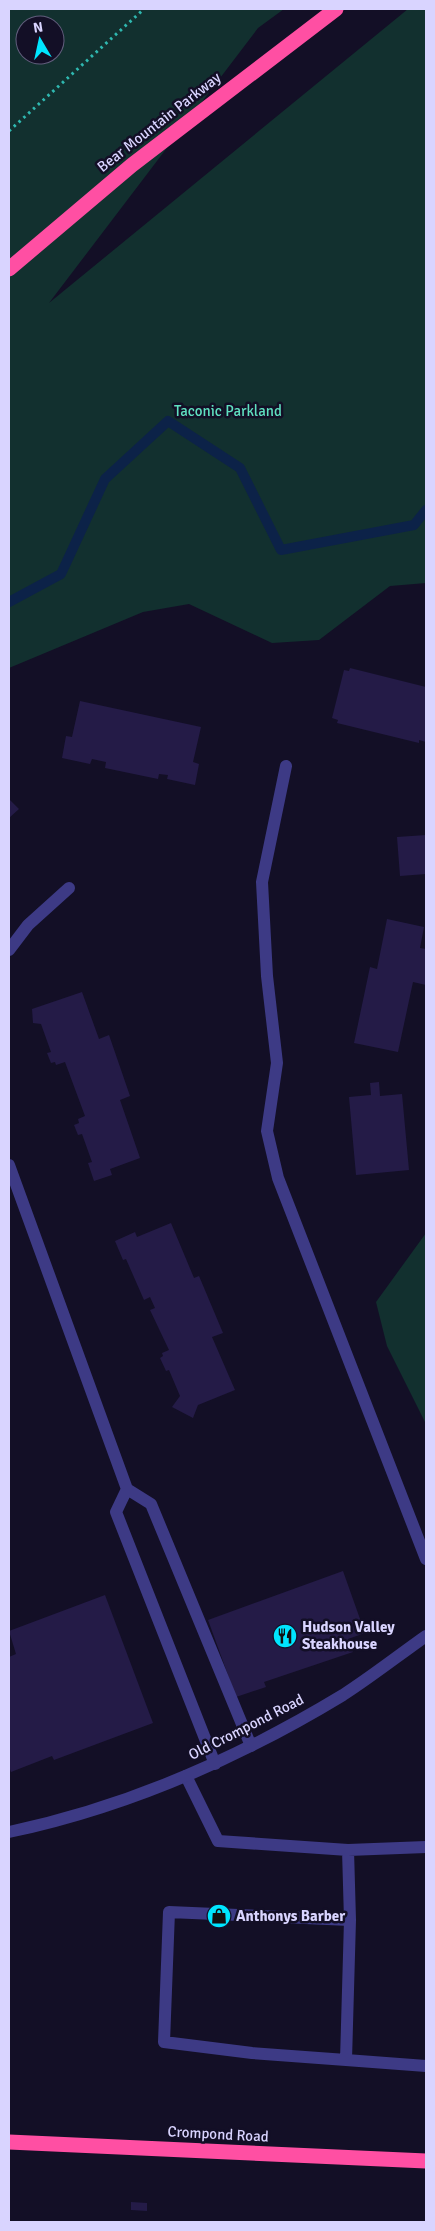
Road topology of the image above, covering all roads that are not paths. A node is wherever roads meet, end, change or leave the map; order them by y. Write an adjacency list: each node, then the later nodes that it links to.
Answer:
1 (336, 9): 2 (highway, Bear Mountain Parkway)
2 (9, 269)
3 (286, 766): 8 (street)
4 (69, 888): 5 (street)
5 (9, 950)
6 (9, 1165): 7 (street)
7 (127, 1489): 10 (street); 11 (street)
8 (426, 1559)
9 (426, 1636): 10 (street, Old Crompond Road)
10 (251, 1746): 11 (street, Old Crompond Road)
11 (215, 1764): 12 (street, Old Crompond Road)
12 (186, 1776): 13 (street, Old Crompond Road); 15 (street)
13 (9, 1832)
14 (426, 1847): 15 (street)
15 (348, 1850): 16 (street)
16 (350, 1920): 17 (street); 17 (street)
17 (346, 2060): 18 (street)
18 (426, 2066)
19 (9, 2142): 20 (highway, Crompond Road)
20 (426, 2161)

